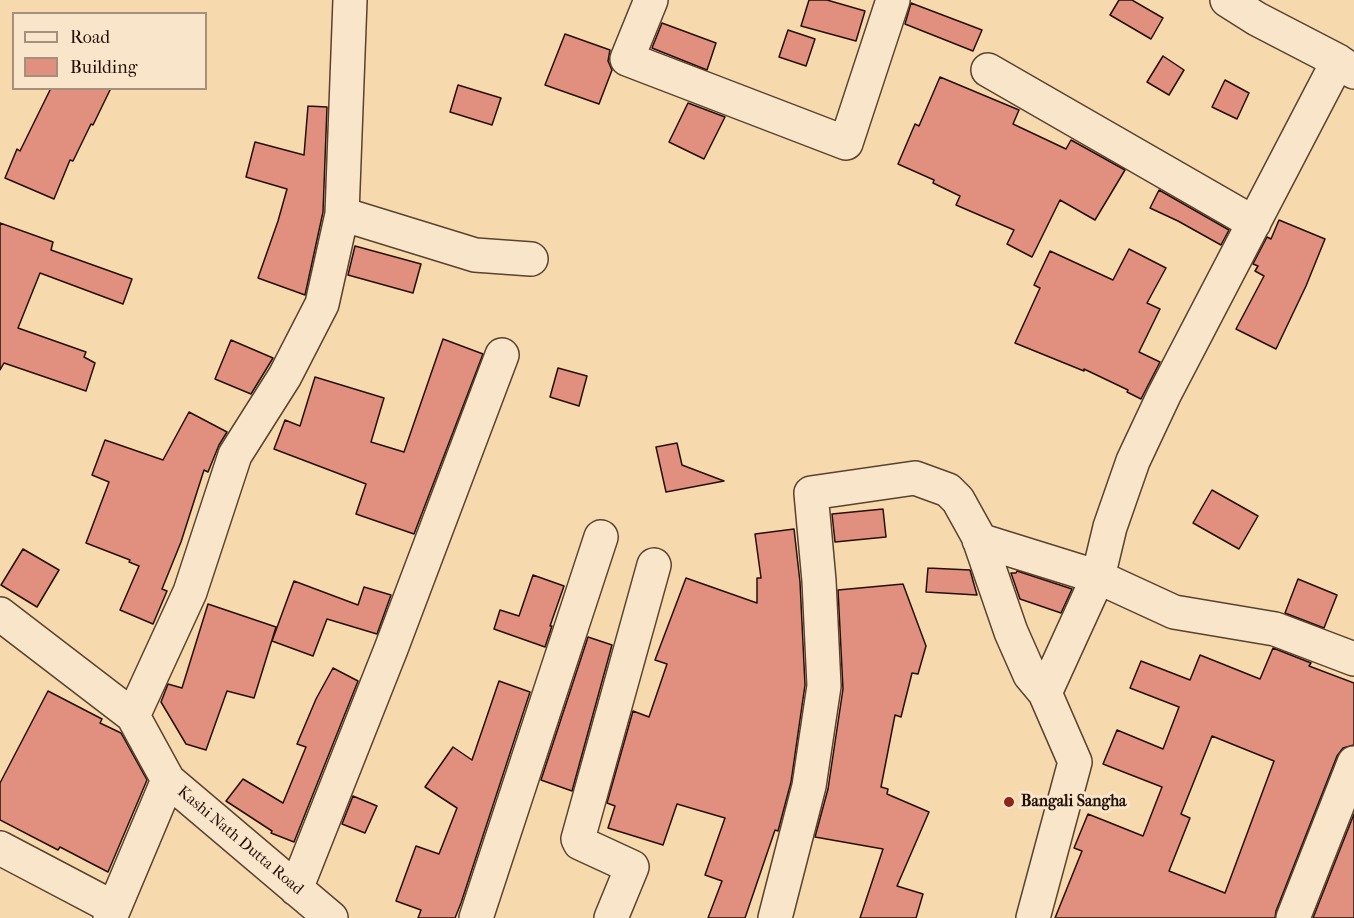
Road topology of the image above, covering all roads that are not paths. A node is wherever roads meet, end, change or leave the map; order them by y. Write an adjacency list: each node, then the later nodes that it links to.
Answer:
1 (350, 0): 7 (street)
2 (651, 0): 3 (street)
3 (893, 0)
4 (1227, 0): 5 (street)
5 (1346, 67): 8 (street)
6 (988, 70): 8 (street)
7 (342, 214): 9 (street); 18 (street)
8 (1254, 224): 14 (street)
9 (531, 259)
10 (502, 355): 22 (street)
11 (601, 537): 25 (street)
12 (979, 540): 14 (street); 17 (street); 27 (street)
13 (654, 566): 26 (street)
14 (1098, 577): 16 (street); 17 (street)
15 (0, 614): 18 (street, Kashi Nath Dutta Road)
16 (1354, 659)
17 (1045, 693): 28 (street)
18 (133, 716): 20 (street, Kashi Nath Dutta Road)
19 (1354, 763): 29 (street)
20 (168, 780): 22 (street, Kashi Nath Dutta Road); 23 (street)
21 (0, 848): 23 (street)
22 (296, 889): 24 (street, Kashi Nath Dutta Road)
23 (112, 913)
24 (331, 918)
25 (476, 918)
26 (611, 918)
27 (775, 918)
28 (1033, 918)
29 (1293, 918)

